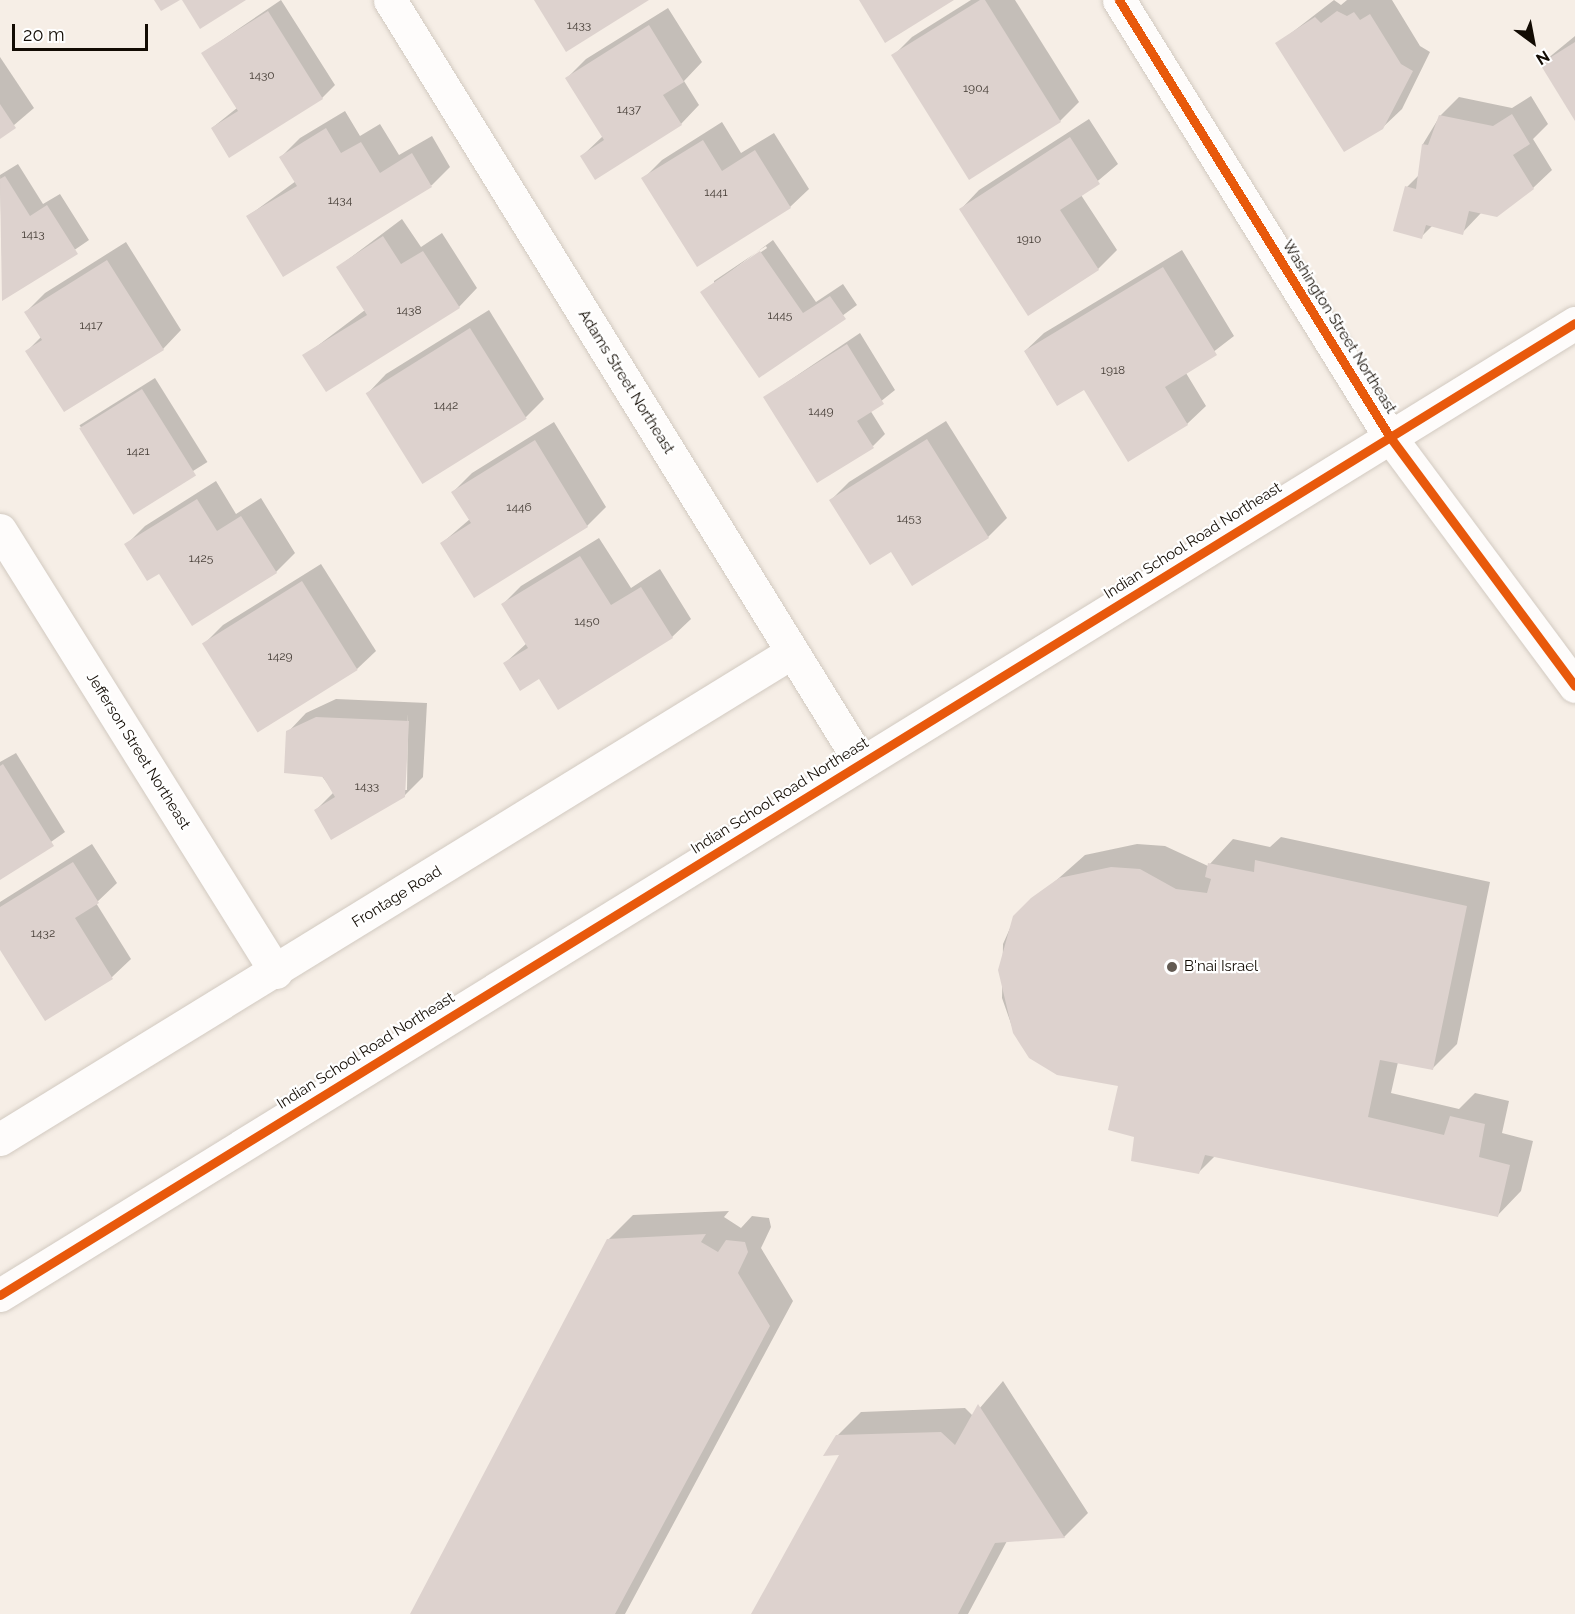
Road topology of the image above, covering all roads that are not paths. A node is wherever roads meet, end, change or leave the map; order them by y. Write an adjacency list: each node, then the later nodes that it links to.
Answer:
1 (390, 0): 6 (street, Adams Street Northeast)
2 (1119, 0): 4 (street, Washington Street Northeast)
3 (1575, 323): 4 (street, Indian School Road Northeast)
4 (1390, 437): 7 (street, Washington Street Northeast); 8 (street, Indian School Road Northeast)
5 (0, 530): 9 (street, Jefferson Street Northeast)
6 (792, 652): 8 (street, Adams Street Northeast); 9 (street, Frontage Road)
7 (1575, 686)
8 (861, 763): 11 (street, Indian School Road Northeast)
9 (276, 972): 10 (street, Frontage Road)
10 (0, 1139)
11 (0, 1295)

